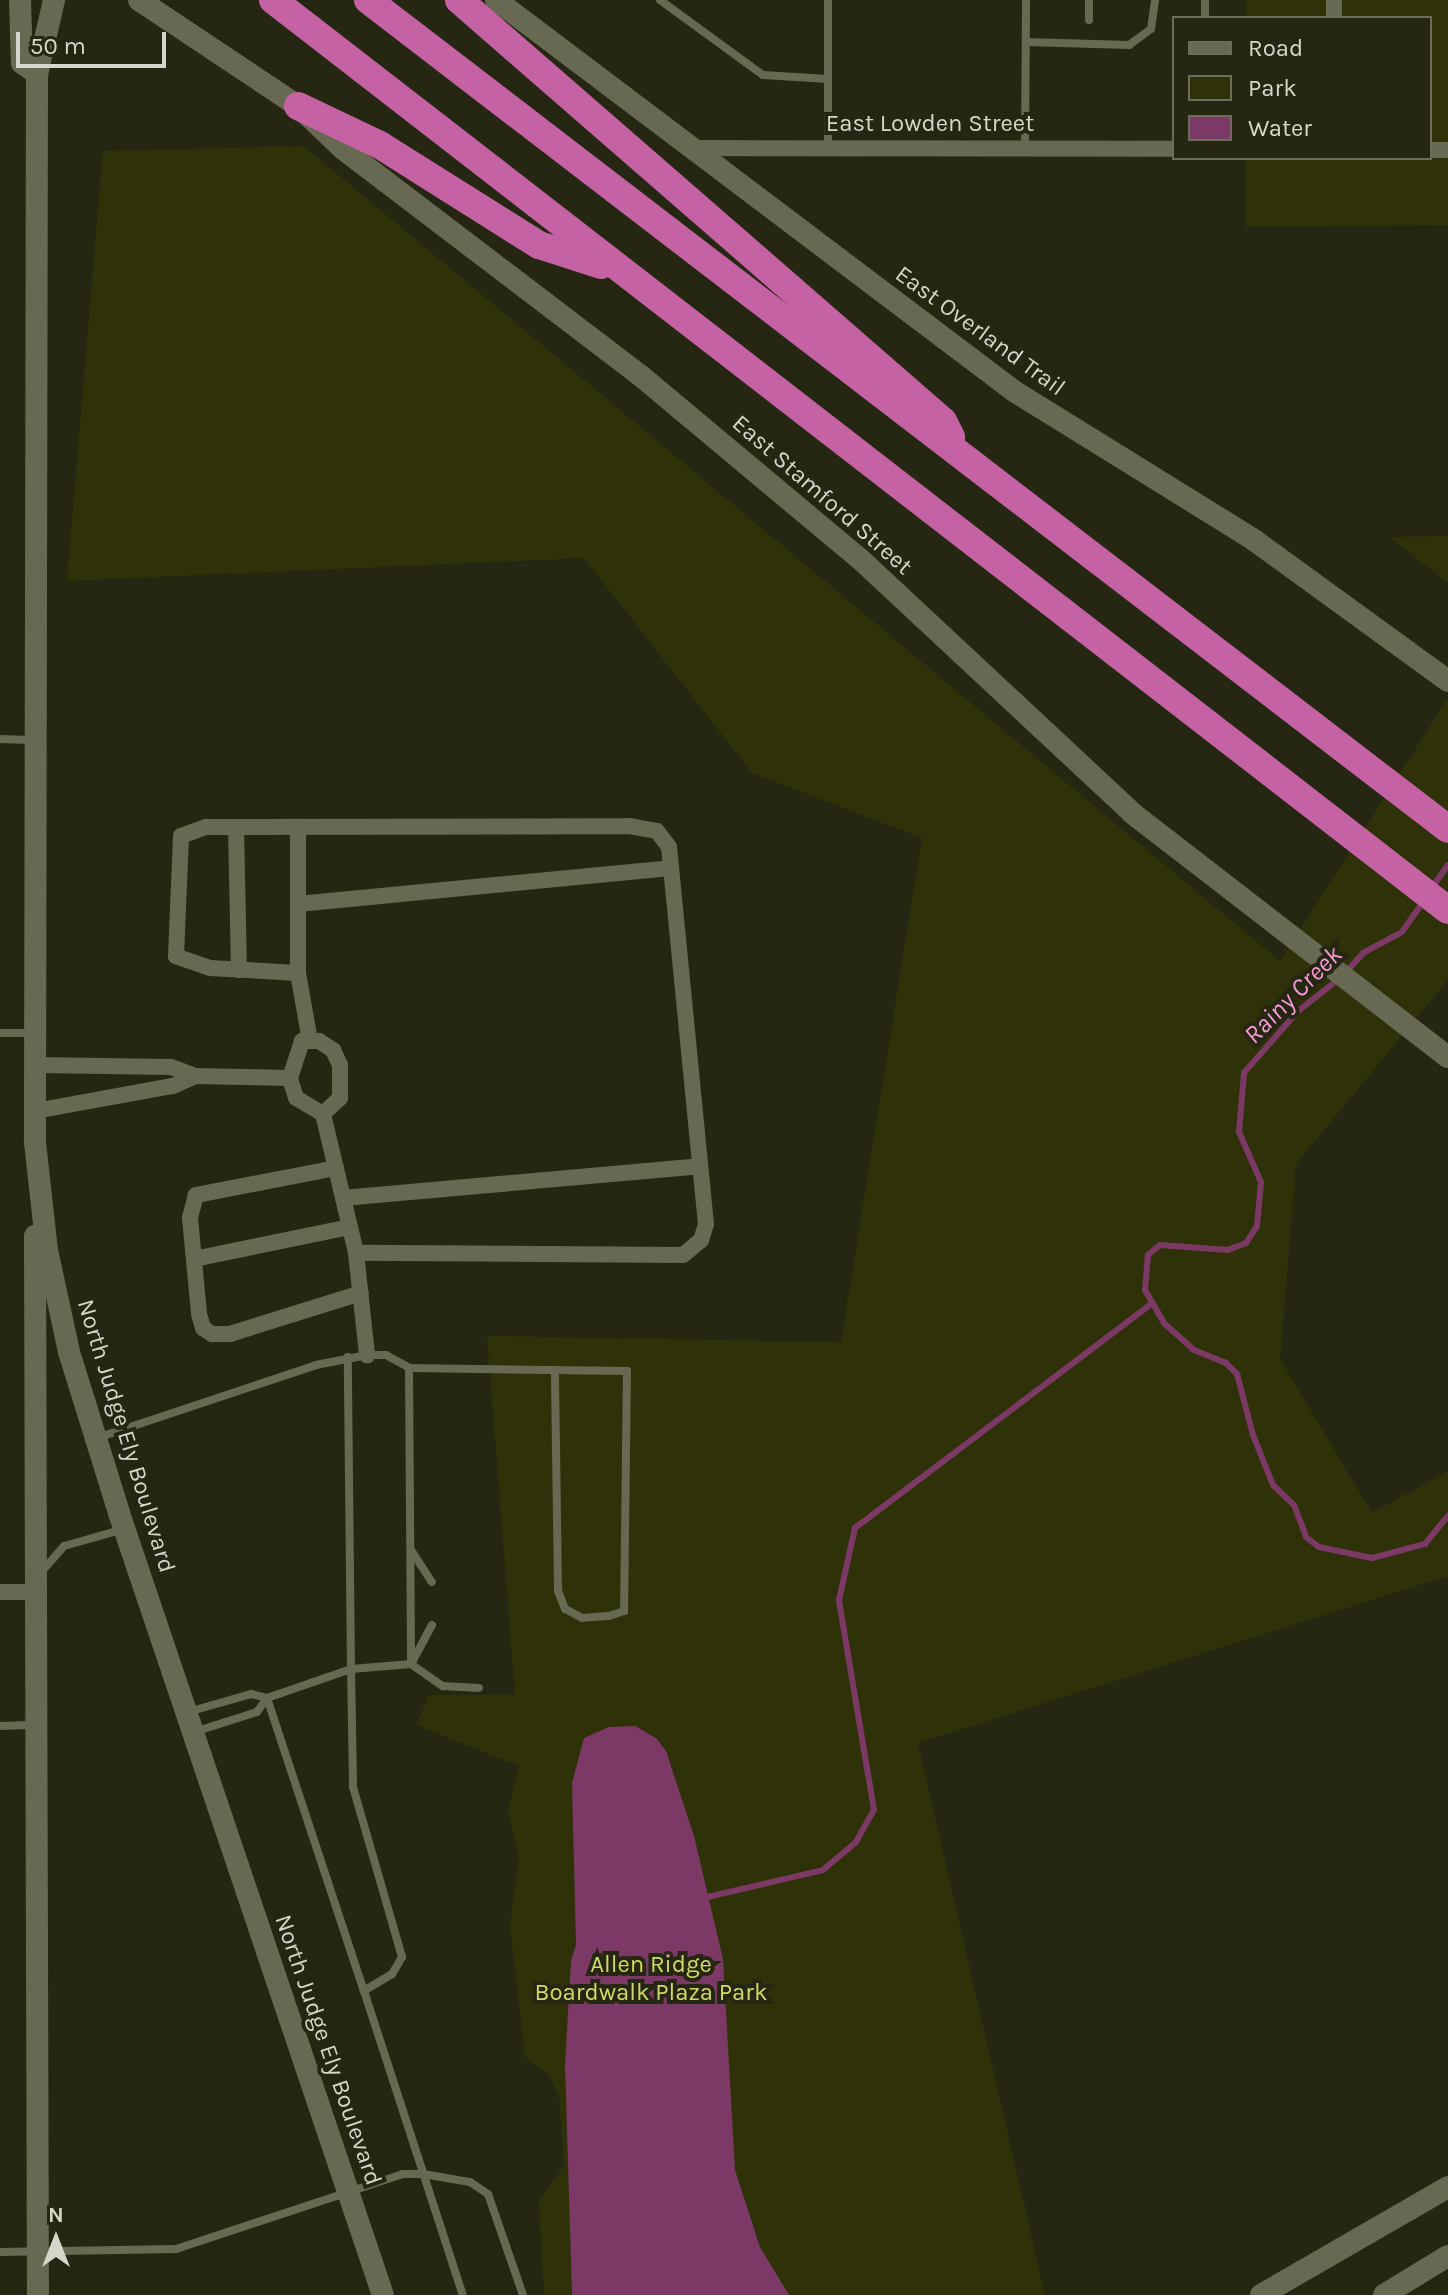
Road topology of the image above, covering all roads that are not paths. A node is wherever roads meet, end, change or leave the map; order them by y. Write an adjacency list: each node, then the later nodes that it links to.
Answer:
1 (20, 0): 15 (street, North Judge Ely Boulevard)
2 (54, 0): 15 (street, North Judge Ely Boulevard)
3 (139, 0): 17 (street, East Stamford Street)
4 (273, 0): 22 (highway)
5 (368, 0): 23 (highway)
6 (459, 0): 23 (highway)
7 (496, 0): 18 (street, East Overland Trail)
8 (660, 0): 16 (lane)
9 (828, 0): 16 (lane)
10 (1026, 0): 14 (lane)
11 (1089, 0): 13 (lane)
12 (1155, 0): 14 (lane)
13 (1089, 20)
14 (1026, 42): 20 (lane)
15 (37, 74): 26 (street, North Judge Ely Boulevard)
16 (828, 79): 19 (lane)
17 (298, 106): 22 (highway); 38 (street, East Stamford Street)
18 (687, 148): 19 (street, East Lowden Street); 24 (street, East Overland Trail)
19 (828, 148): 20 (street, East Lowden Street)
20 (1025, 148): 21 (street, East Lowden Street)
21 (1172, 149)
22 (620, 271): 32 (highway)
23 (959, 456): 29 (highway)
24 (1448, 681)
25 (0, 739): 26 (lane)
26 (37, 740): 36 (street, North Judge Ely Boulevard)
27 (236, 827): 28 (street); 33 (street); 33 (street)
28 (298, 828): 30 (street); 31 (street)
29 (1448, 829)
30 (670, 868): 31 (street); 45 (street)
31 (298, 904): 34 (street)
32 (1448, 910)
33 (239, 970): 34 (street)
34 (298, 973): 37 (street)
35 (0, 1033): 36 (lane)
36 (35, 1033): 39 (street, North Judge Ely Boulevard)
37 (310, 1041): 41 (street); 43 (street)
38 (1448, 1057)
39 (35, 1065): 40 (street); 42 (street, North Judge Ely Boulevard)
40 (195, 1076): 41 (street); 42 (street)
41 (290, 1078): 43 (street)
42 (35, 1111): 44 (street, North Judge Ely Boulevard)
43 (323, 1114): 46 (street)
44 (35, 1142): 56 (street, North Judge Ely Boulevard); 61 (street)
45 (700, 1166): 47 (street); 49 (street)
46 (336, 1168): 47 (street); 50 (street)
47 (343, 1198): 48 (street)
48 (350, 1227): 49 (street); 50 (street)
49 (356, 1253): 51 (street)
50 (194, 1259): 51 (street)
51 (361, 1293): 52 (street)
52 (367, 1355): 53 (lane); 54 (lane)
53 (348, 1357): 56 (lane); 64 (lane)
54 (409, 1368): 55 (lane); 58 (lane)
55 (555, 1370): 55 (lane)
56 (96, 1439): 57 (street, North Judge Ely Boulevard)
57 (124, 1529): 61 (lane); 67 (street, North Judge Ely Boulevard)
58 (410, 1550): 59 (lane); 63 (lane)
59 (432, 1582)
60 (0, 1592): 61 (street)
61 (35, 1592): 68 (street)
62 (432, 1625): 63 (lane)
63 (411, 1664): 64 (lane); 65 (lane)
64 (351, 1669): 66 (lane); 70 (lane)
65 (479, 1688)
66 (267, 1698): 67 (lane); 67 (lane); 70 (lane)
67 (189, 1722): 73 (street, North Judge Ely Boulevard)
68 (36, 1725): 69 (lane); 75 (street)
69 (0, 1726)
70 (364, 1991): 71 (lane)
71 (423, 2174): 73 (lane); 79 (lane); 80 (lane)
72 (1448, 2187): 81 (street)
73 (349, 2193): 75 (lane); 78 (street, North Judge Ely Boulevard)
74 (0, 2252): 75 (lane)
75 (38, 2253): 77 (street)
76 (1448, 2256): 82 (street)
77 (38, 2295)
78 (383, 2295)
79 (463, 2295)
80 (523, 2295)
81 (1261, 2295)
82 (1384, 2295)

